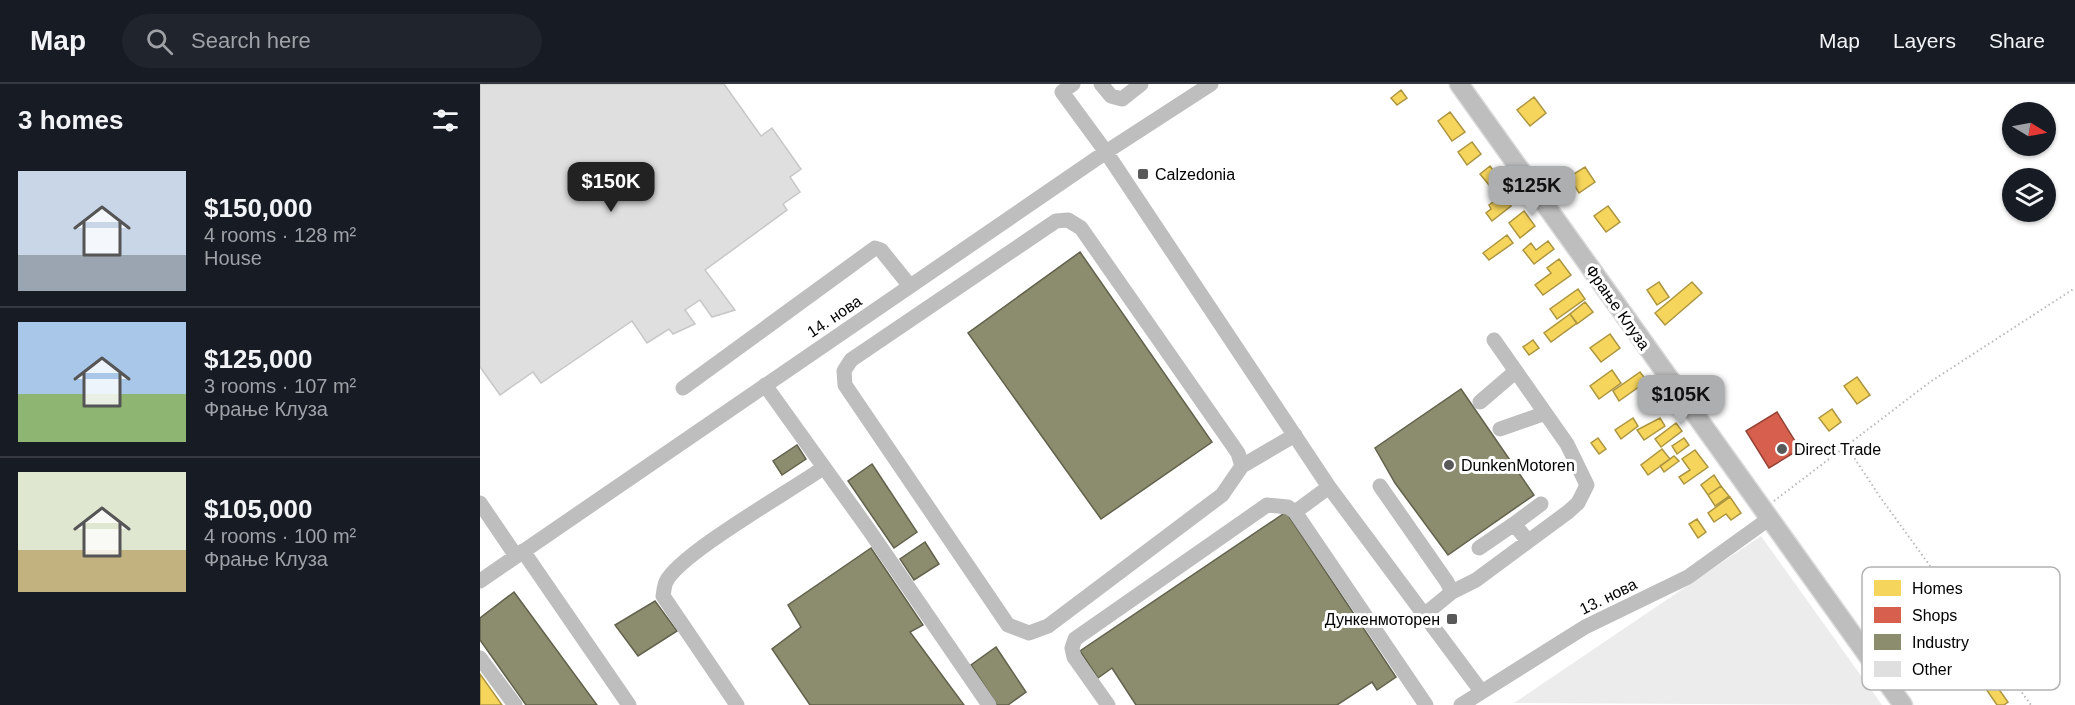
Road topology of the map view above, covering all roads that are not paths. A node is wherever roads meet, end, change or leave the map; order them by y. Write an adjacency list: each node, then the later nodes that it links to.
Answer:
1 (1073, 84): 6 (lane)
2 (1101, 84): 3 (lane)
3 (1140, 84)
4 (1211, 84): 6 (lane, 14. нова)
5 (1459, 84): 23 (main road, Фрање Клуза)
6 (1106, 152): 7 (lane, 14. нова); 15 (lane)
7 (910, 286): 10 (lane, 14. нова); 11 (lane)
8 (1494, 340): 9 (lane)
9 (1515, 372): 12 (lane); 13 (lane)
10 (765, 385): 17 (lane); 27 (lane, 14. нова)
11 (683, 388)
12 (1480, 402)
13 (1543, 414): 14 (lane); 25 (lane)
14 (1500, 429)
15 (1295, 435): 16 (lane); 19 (lane)
16 (1242, 466): 16 (lane)
17 (823, 468): 37 (lane); 38 (lane)
18 (1380, 486): 29 (lane)
19 (1329, 487): 22 (lane); 30 (lane)
20 (480, 503): 27 (lane)
21 (1541, 504): 24 (lane)
22 (1295, 512): 39 (lane); 40 (lane)
23 (1766, 514): 31 (main road, Фрање Клуза); 34 (lane, 13. нова)
24 (1514, 524): 25 (lane); 26 (lane)
25 (1528, 541): 29 (lane)
26 (1479, 548)
27 (519, 553): 28 (lane, 14. нова); 36 (lane)
28 (480, 581)
29 (1452, 592): 30 (lane)
30 (1424, 615): 34 (lane)
31 (1862, 647)
32 (480, 658): 35 (lane)
33 (1893, 690): 42 (main road, Фрање Клуза)
34 (1480, 691): 41 (lane, 13. нова)
35 (515, 705)
36 (629, 705)
37 (738, 705)
38 (988, 705)
39 (1108, 705)
40 (1426, 705)
41 (1461, 705)
42 (1904, 705)

